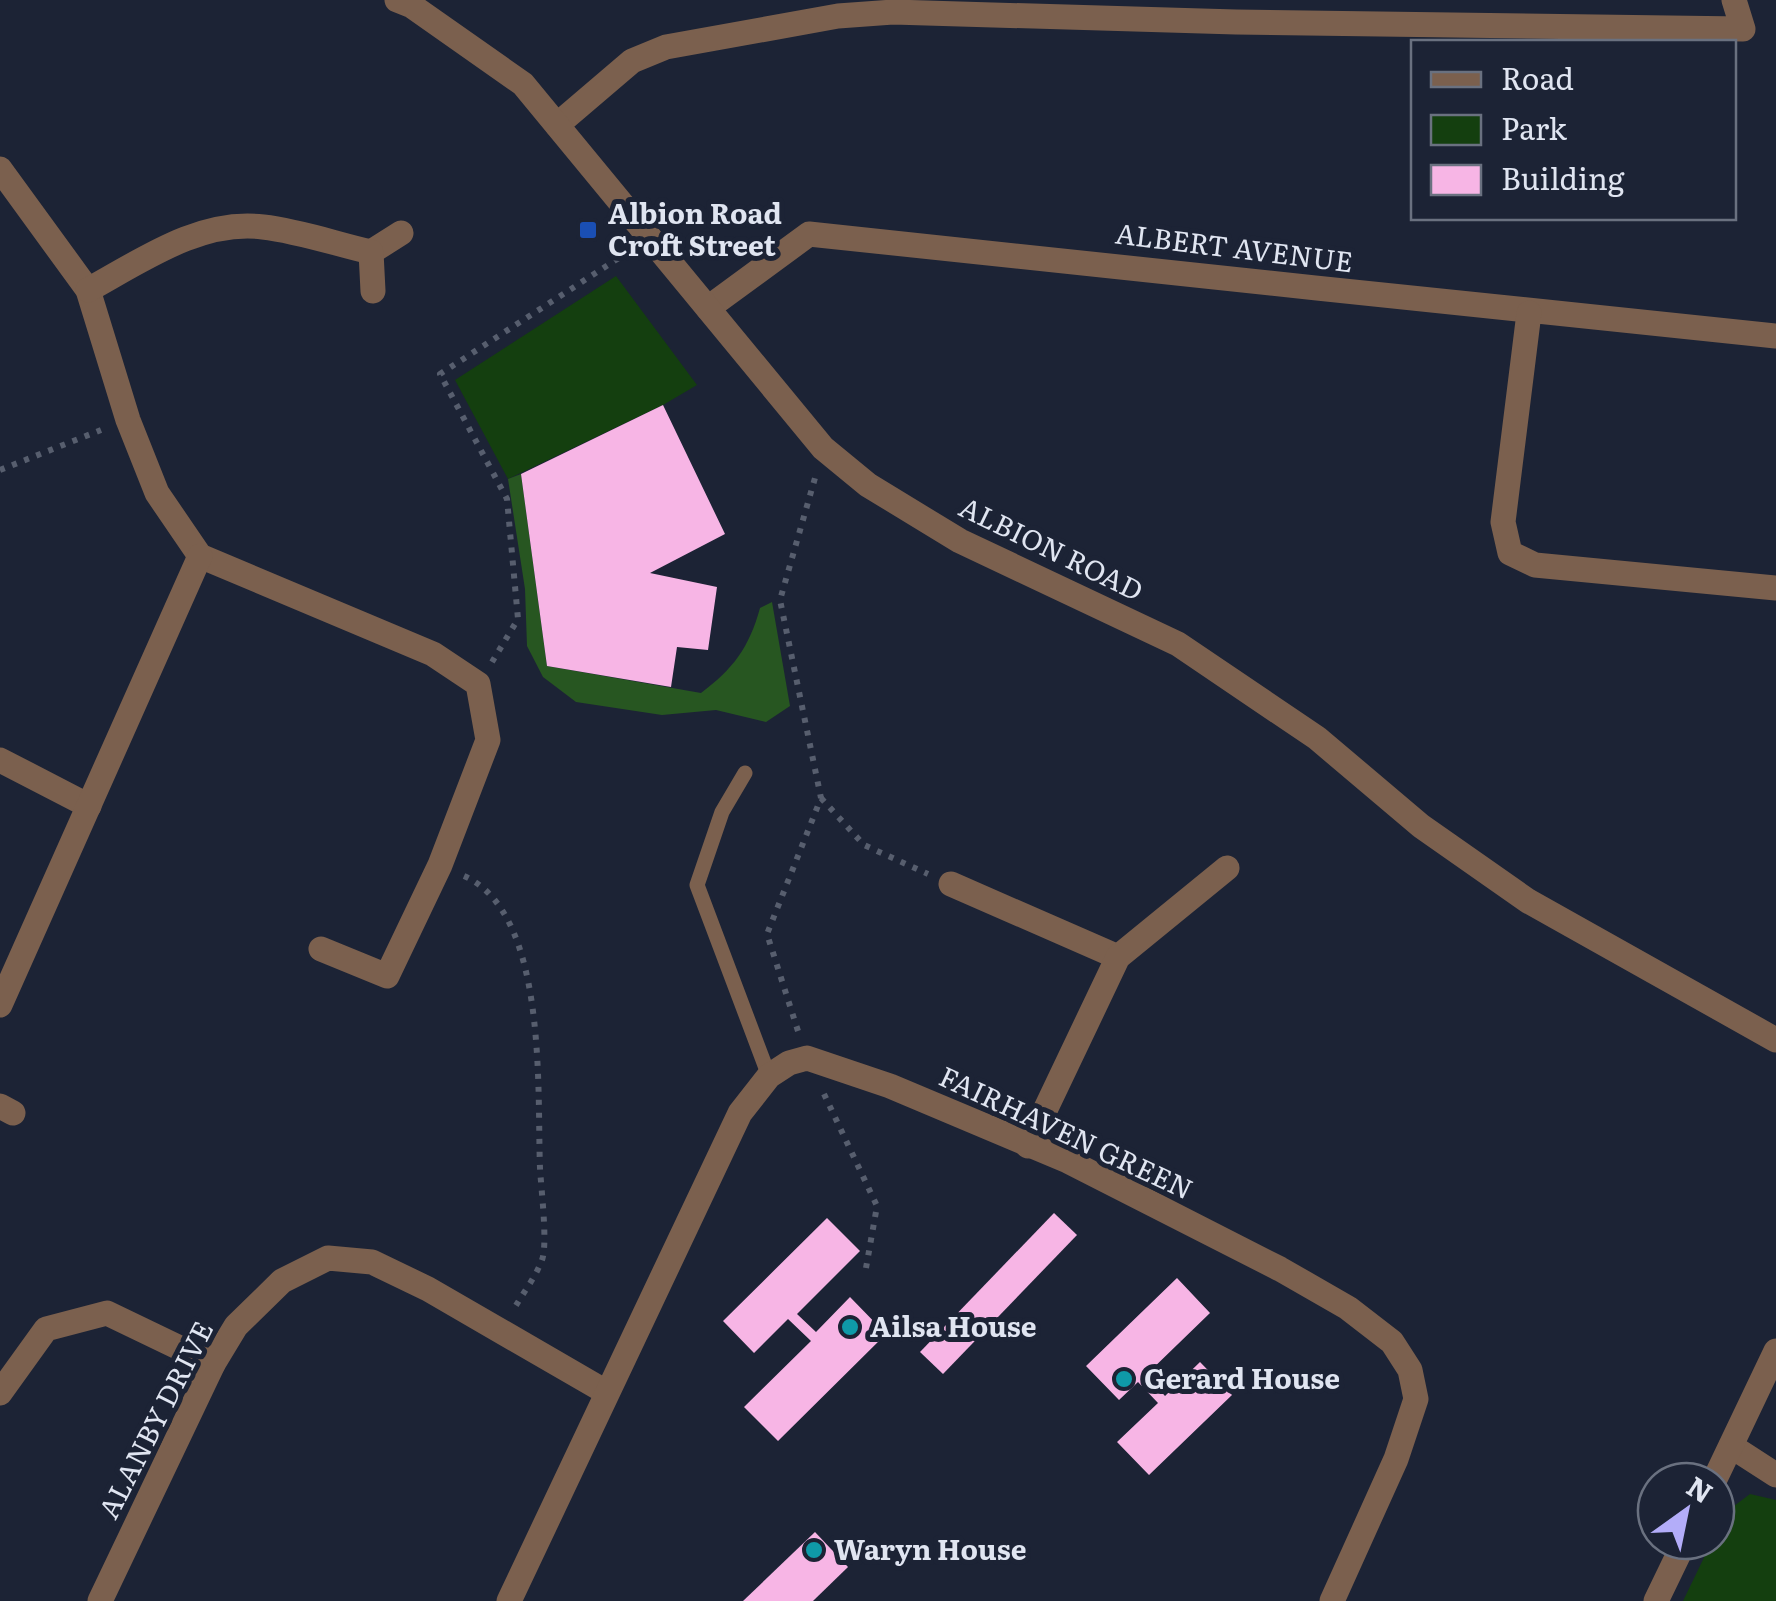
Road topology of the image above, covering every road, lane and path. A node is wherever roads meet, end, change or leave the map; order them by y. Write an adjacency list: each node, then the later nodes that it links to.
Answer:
1 (398, 0): 3 (street, ALBION ROAD)
2 (1734, 0): 3 (street)
3 (558, 125): 6 (street, ALBION ROAD)
4 (0, 168): 8 (street)
5 (401, 233): 7 (street)
6 (651, 237): 10 (street, ALBION ROAD); 18 (path)
7 (371, 252): 8 (street); 9 (street)
8 (88, 290): 13 (street)
9 (372, 291)
10 (708, 308): 11 (street, ALBERT AVENUE); 14 (street, ALBION ROAD)
11 (1529, 313): 12 (street, ALBERT AVENUE); 17 (street)
12 (1776, 336)
13 (128, 420): 15 (path); 16 (street)
14 (824, 448): 21 (path); 29 (street, ALBION ROAD)
15 (0, 470)
16 (200, 556): 18 (street); 22 (street)
17 (1776, 588)
18 (478, 684): 23 (street)
19 (0, 760): 22 (street)
20 (745, 773): 31 (lane)
21 (821, 798): 25 (path); 30 (path)
22 (89, 806): 28 (street)
23 (440, 865): 26 (street); 34 (path)
24 (1227, 868): 27 (street)
25 (951, 884): 27 (street)
26 (321, 949)
27 (1118, 958): 32 (street)
28 (0, 1005)
29 (1776, 1040)
30 (807, 1058): 31 (street); 32 (street, FAIRHAVEN GREEN); 33 (path)
31 (769, 1076): 38 (street)
32 (1028, 1146): 45 (street, FAIRHAVEN GREEN)
33 (866, 1268)
34 (502, 1330): 36 (street, ALANBY DRIVE); 38 (street, ALANBY DRIVE)
35 (1776, 1351): 39 (street)
36 (213, 1364): 37 (street); 43 (street, ALANBY DRIVE)
37 (0, 1392)
38 (606, 1392): 44 (street)
39 (1730, 1446): 40 (street); 41 (street)
40 (1723, 1461)
41 (1776, 1474)
42 (1675, 1561): 46 (street)
43 (100, 1601)
44 (510, 1601)
45 (1332, 1601)
46 (1656, 1601)

